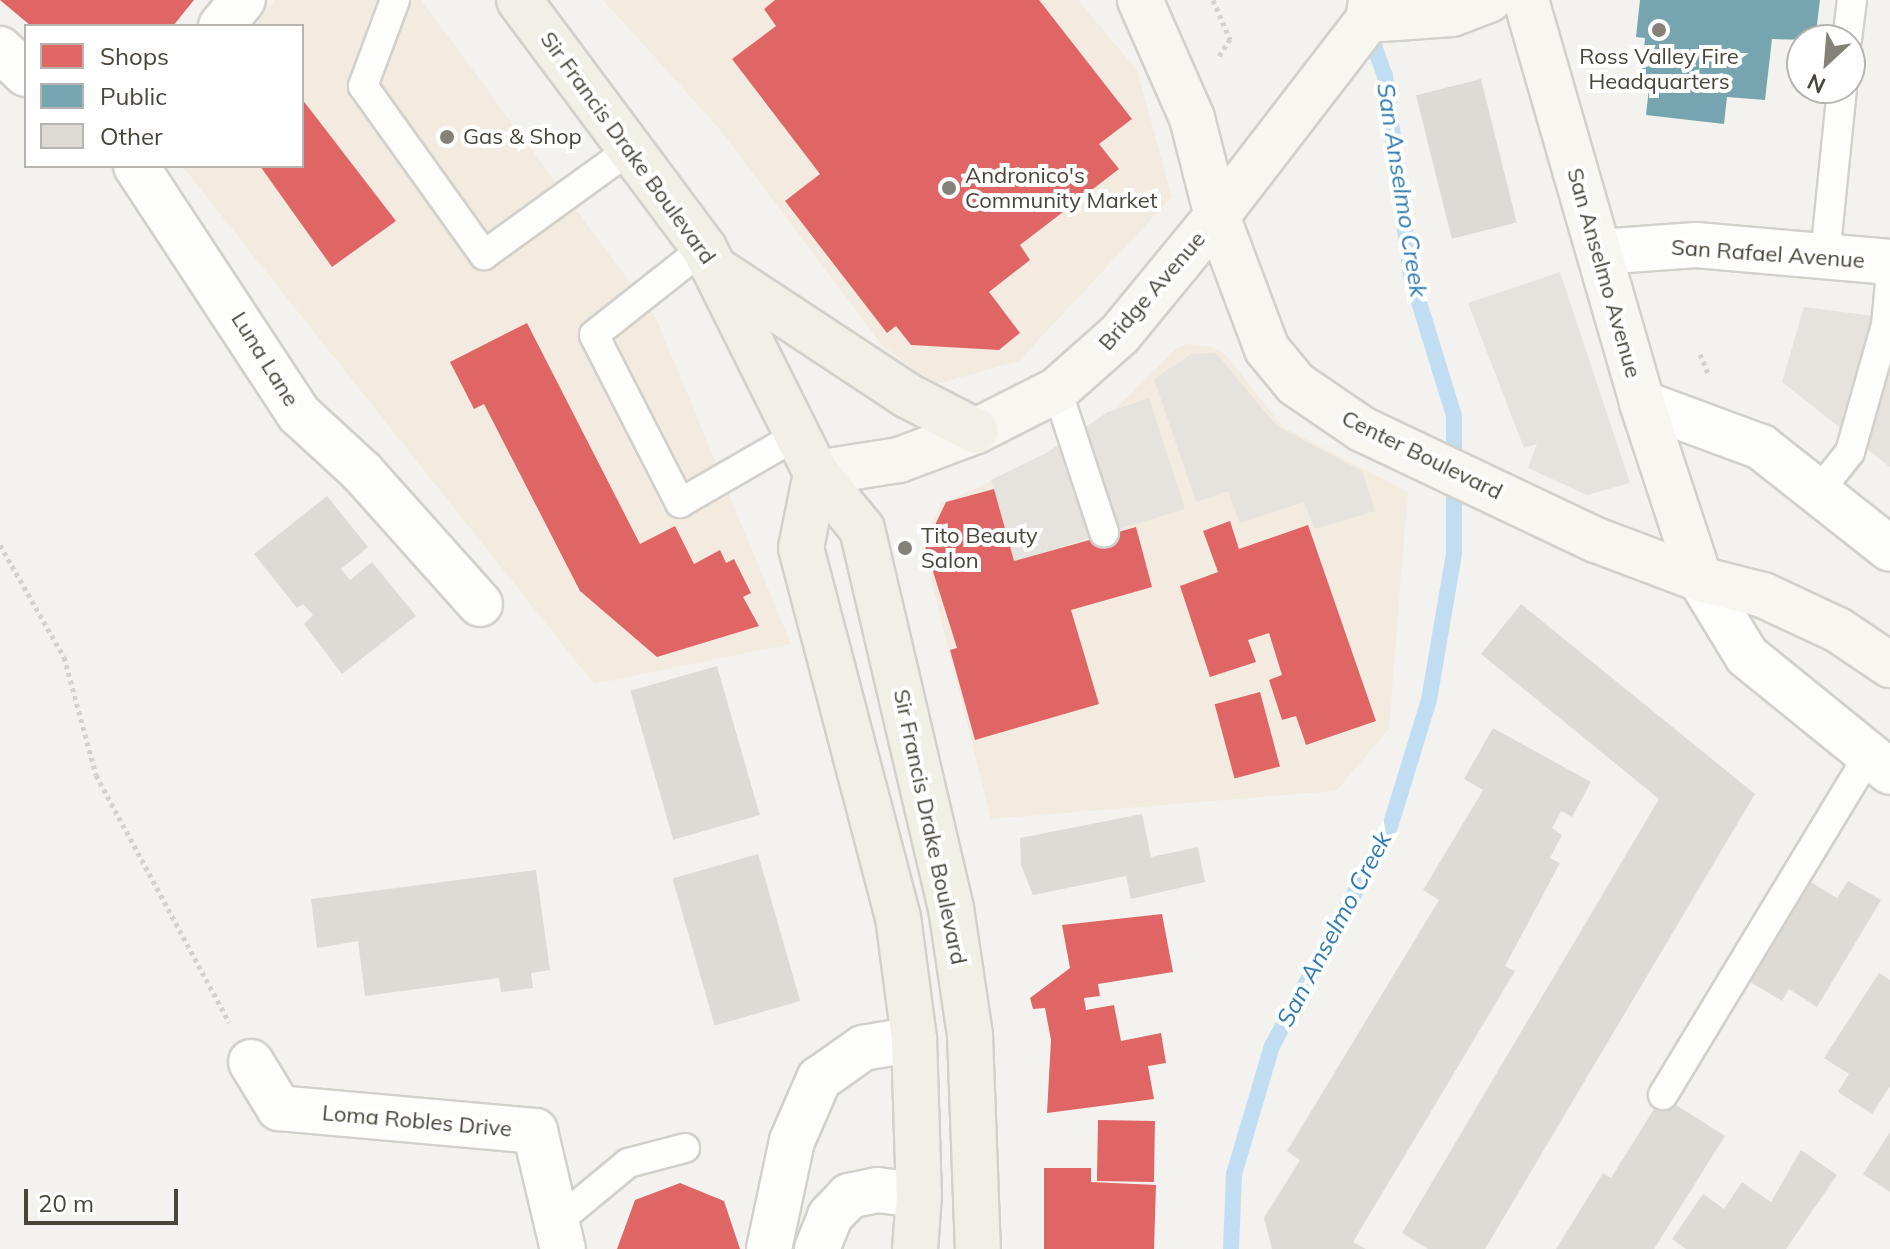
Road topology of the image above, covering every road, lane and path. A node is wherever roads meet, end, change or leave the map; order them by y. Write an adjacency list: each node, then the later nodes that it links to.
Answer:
1 (243, 0): 10 (street)
2 (395, 0): 16 (lane)
3 (519, 0): 16 (main road, Sir Francis Drake Boulevard)
4 (1140, 0): 18 (street, Center Boulevard)
5 (1213, 0): 12 (path)
6 (1489, 0): 9 (street, Bridge Avenue)
7 (1526, 0): 19 (street, San Anselmo Avenue)
8 (1852, 0): 11 (lane)
9 (1369, 10): 18 (street, Bridge Avenue)
10 (223, 24)
11 (1849, 24)
12 (1230, 39)
13 (0, 49): 14 (street)
14 (24, 72)
15 (1840, 104): 20 (lane)
16 (632, 148): 21 (main road, Sir Francis Drake Boulevard)
17 (137, 168): 33 (street, Luna Lane)
18 (1217, 216): 24 (street, Bridge Avenue); 32 (street, Center Boulevard)
19 (1599, 252): 20 (street, San Rafael Avenue); 25 (street, San Anselmo Avenue)
20 (1825, 256): 22 (street, San Rafael Avenue)
21 (711, 260): 26 (main road); 27 (main road, Sir Francis Drake Boulevard); 27 (lane)
22 (1890, 262)
23 (1890, 283): 28 (lane)
24 (1057, 390): 26 (street, Bridge Avenue); 29 (lane)
25 (1642, 403): 28 (street, San Anselmo Avenue); 32 (street)
26 (976, 431): 27 (street, Bridge Avenue)
27 (807, 454): 36 (main road); 45 (main road, Sir Francis Drake Boulevard)
28 (1818, 492): 31 (street, San Anselmo Avenue)
29 (1104, 532)
30 (0, 545): 37 (path)
31 (1890, 549)
32 (1700, 579): 34 (street, Center Boulevard); 35 (street)
33 (480, 604)
34 (1890, 665)
35 (1879, 763): 38 (lane)
36 (914, 1039): 40 (main road); 42 (street)
37 (251, 1062): 41 (street, Loma Robles Drive)
38 (1663, 1095)
39 (685, 1148): 41 (lane)
40 (919, 1195): 43 (street); 44 (main road)
41 (560, 1235)
42 (769, 1249)
43 (817, 1249)
44 (915, 1249)
45 (978, 1249)

